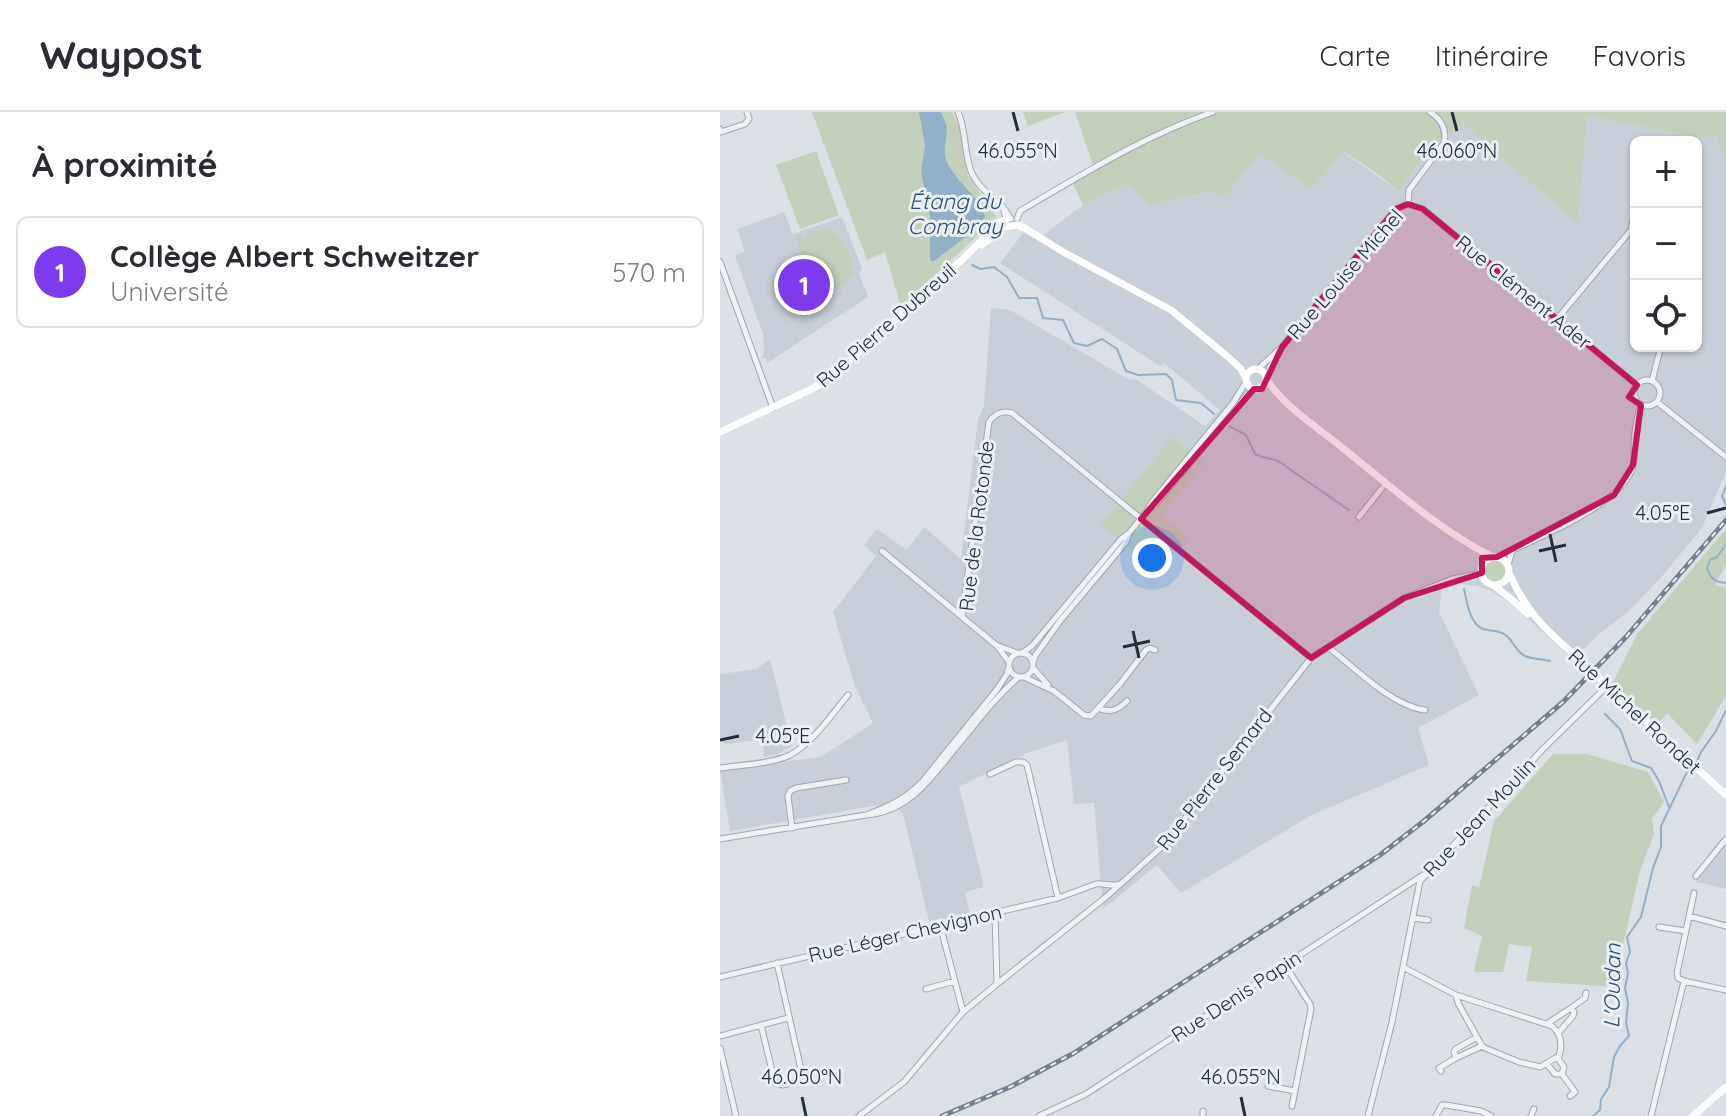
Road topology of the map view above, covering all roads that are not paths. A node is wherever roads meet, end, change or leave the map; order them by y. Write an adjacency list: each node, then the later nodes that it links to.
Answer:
1 (747, 112): 7 (street)
2 (958, 112): 9 (street)
3 (1213, 112): 9 (street)
4 (1430, 112): 6 (street)
5 (1439, 112): 6 (street)
6 (1440, 121): 8 (street)
7 (720, 129)
8 (1408, 204): 13 (street, Rue Clément Ader); 14 (street, Rue Louise Michel)
9 (1013, 221): 11 (street, Rue Pierre Dubreuil); 11 (street, Rue Pierre Dubreuil); 16 (street)
10 (1630, 231): 13 (street)
11 (964, 258): 26 (street, Rue Pierre Dubreuil)
12 (720, 262): 26 (street)
13 (1557, 319): 21 (street, Rue Clément Ader)
14 (1282, 347): 17 (street, Rue Louise Michel); 18 (street, Rue Louise Michel)
15 (1659, 352): 20 (street)
16 (1227, 356): 17 (street); 19 (street)
17 (1255, 369): 18 (street); 19 (street)
18 (1267, 378): 22 (street); 24 (street)
19 (1246, 380): 22 (street); 30 (street)
20 (1652, 381): 21 (street); 23 (street)
21 (1637, 385): 25 (street)
22 (1256, 389): 24 (street); 30 (street)
23 (1657, 402): 25 (street); 28 (street)
24 (1289, 405): 29 (street)
25 (1641, 405): 35 (street)
26 (773, 408): 27 (street, Rue Pierre Dubreuil)
27 (720, 432)
28 (1726, 457)
29 (1386, 483): 31 (street); 34 (street)
30 (1147, 511): 32 (street)
31 (1359, 517)
32 (1141, 519): 33 (street); 41 (street, Rue de la Rotonde); 47 (street, Rue de la Rotonde)
33 (1129, 533): 46 (street); 49 (street)
34 (1465, 540): 37 (street); 39 (street)
35 (1513, 550): 37 (street); 38 (street)
36 (882, 551): 41 (street)
37 (1495, 557): 38 (street); 39 (street)
38 (1509, 569): 40 (street); 42 (street, Rue Michel Rondet)
39 (1482, 570): 40 (street); 44 (street, Rue Pierre Semard)
40 (1493, 585): 42 (street, Rue Michel Rondet)
41 (962, 617): 43 (street, Rue de la Rotonde)
42 (1544, 627): 51 (street, Rue Michel Rondet, bridge)
43 (996, 645): 46 (street, Rue de la Rotonde); 48 (street, Rue de la Rotonde)
44 (1328, 647): 47 (street, Rue Pierre Semard); 56 (street)
45 (1155, 650): 55 (street)
46 (1020, 653): 48 (street); 49 (street)
47 (1311, 658): 67 (street, Rue Pierre Semard)
48 (1009, 664): 50 (street); 61 (street)
49 (1033, 665): 50 (street); 52 (street)
50 (1022, 677): 52 (street); 61 (street)
51 (1607, 686): 60 (street, Rue Michel Rondet); 65 (street, Rue Jean Moulin)
52 (1054, 691): 55 (street)
53 (848, 695): 57 (street)
54 (1127, 701): 55 (street)
55 (1100, 708)
56 (1425, 710)
57 (720, 768)
58 (990, 774): 72 (street)
59 (846, 780): 62 (street)
60 (1726, 795)
61 (866, 815): 62 (street)
62 (792, 828): 63 (street)
63 (720, 839)
64 (1726, 839): 66 (street)
65 (1430, 870): 75 (street, Rue Jean Moulin); 82 (street, Rue Denis Papin)
66 (1696, 876)
67 (1120, 884): 68 (street, Rue Léger Chevignon); 71 (street, Rue Pierre Semard)
68 (1108, 885): 69 (street, Rue Léger Chevignon); 71 (street)
69 (1090, 887): 71 (street); 72 (street, Rue Léger Chevignon)
70 (1694, 893): 74 (street)
71 (1106, 897): 87 (street, Rue Pierre Semard)
72 (1058, 898): 73 (street, Rue Léger Chevignon)
73 (995, 913): 77 (street, Rue Léger Chevignon); 87 (street)
74 (1689, 916): 78 (street); 80 (street)
75 (1413, 918): 76 (street); 83 (street, Rue Jean Moulin)
76 (1428, 920)
77 (940, 925): 81 (street, Rue Léger Chevignon); 85 (street)
78 (1726, 926)
79 (1659, 927): 80 (street)
80 (1686, 931): 86 (street)
81 (777, 963): 84 (street, Rue Léger Chevignon); 94 (street)
82 (1285, 965): 109 (street); 113 (street, Rue Denis Papin)
83 (1403, 967): 91 (street); 117 (street, Rue Jean Moulin)
84 (720, 977)
85 (955, 981): 88 (street); 93 (street)
86 (1684, 981): 89 (street); 121 (street)
87 (997, 984): 93 (street, Rue Pierre Semard)
88 (926, 989)
89 (1726, 990)
90 (1586, 993): 92 (street)
91 (1456, 995): 95 (street); 99 (street)
92 (1571, 1008): 95 (street); 97 (street)
93 (963, 1012): 115 (street, Rue Pierre Semard)
94 (788, 1018): 96 (street); 96 (street)
95 (1547, 1024): 97 (street)
96 (761, 1025): 98 (street)
97 (1559, 1032): 102 (street)
98 (720, 1036)
99 (1477, 1037): 100 (street); 103 (street)
100 (1482, 1046): 103 (street); 104 (street)
101 (720, 1048): 114 (street)
102 (1557, 1057): 104 (street); 106 (street)
103 (1456, 1058): 105 (street)
104 (1547, 1064): 106 (street)
105 (1441, 1071)
106 (1562, 1074): 110 (street)
107 (1268, 1086): 109 (street)
108 (1726, 1089): 122 (street)
109 (1295, 1091): 111 (street)
110 (1570, 1096)
111 (1292, 1106)
112 (1534, 1109): 120 (street)
113 (1051, 1113): 116 (street, Rue Denis Papin)
114 (736, 1116)
115 (859, 1116)
116 (1039, 1116)
117 (1368, 1116)
118 (1436, 1116): 119 (street)
119 (1491, 1116)
120 (1531, 1116)
121 (1651, 1116)
122 (1693, 1116)

